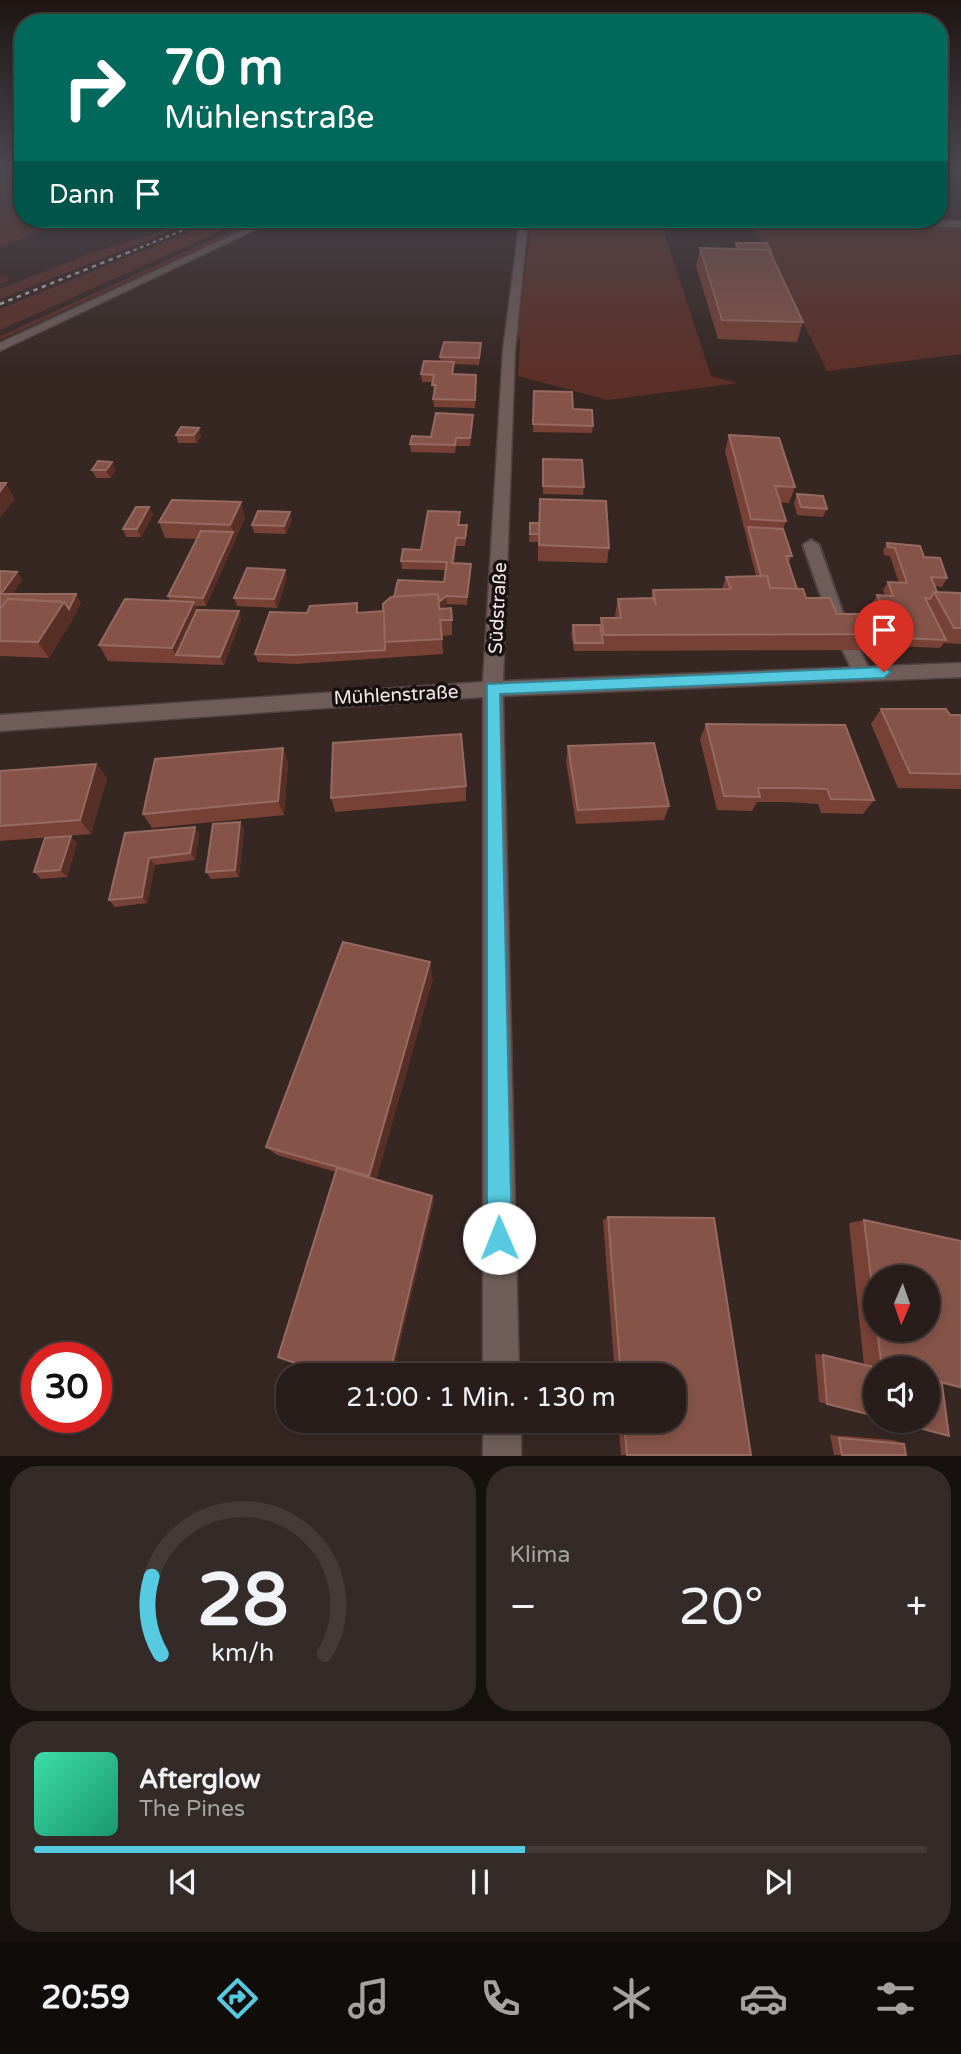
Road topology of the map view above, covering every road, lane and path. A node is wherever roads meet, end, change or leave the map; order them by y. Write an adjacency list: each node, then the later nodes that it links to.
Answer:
1 (236, 237): 3 (street)
2 (522, 237): 9 (street, Südstraße)
3 (0, 347)
4 (811, 545): 5 (lane)
5 (841, 630)
6 (851, 649): 8 (lane)
7 (961, 670): 8 (street, Mühlenstraße)
8 (862, 673): 9 (street, Mühlenstraße)
9 (493, 688): 10 (street, Mühlenstraße); 11 (street, Südstraße)
10 (0, 723)
11 (501, 1363)
12 (502, 1433): 13 (street)
13 (502, 1455)

